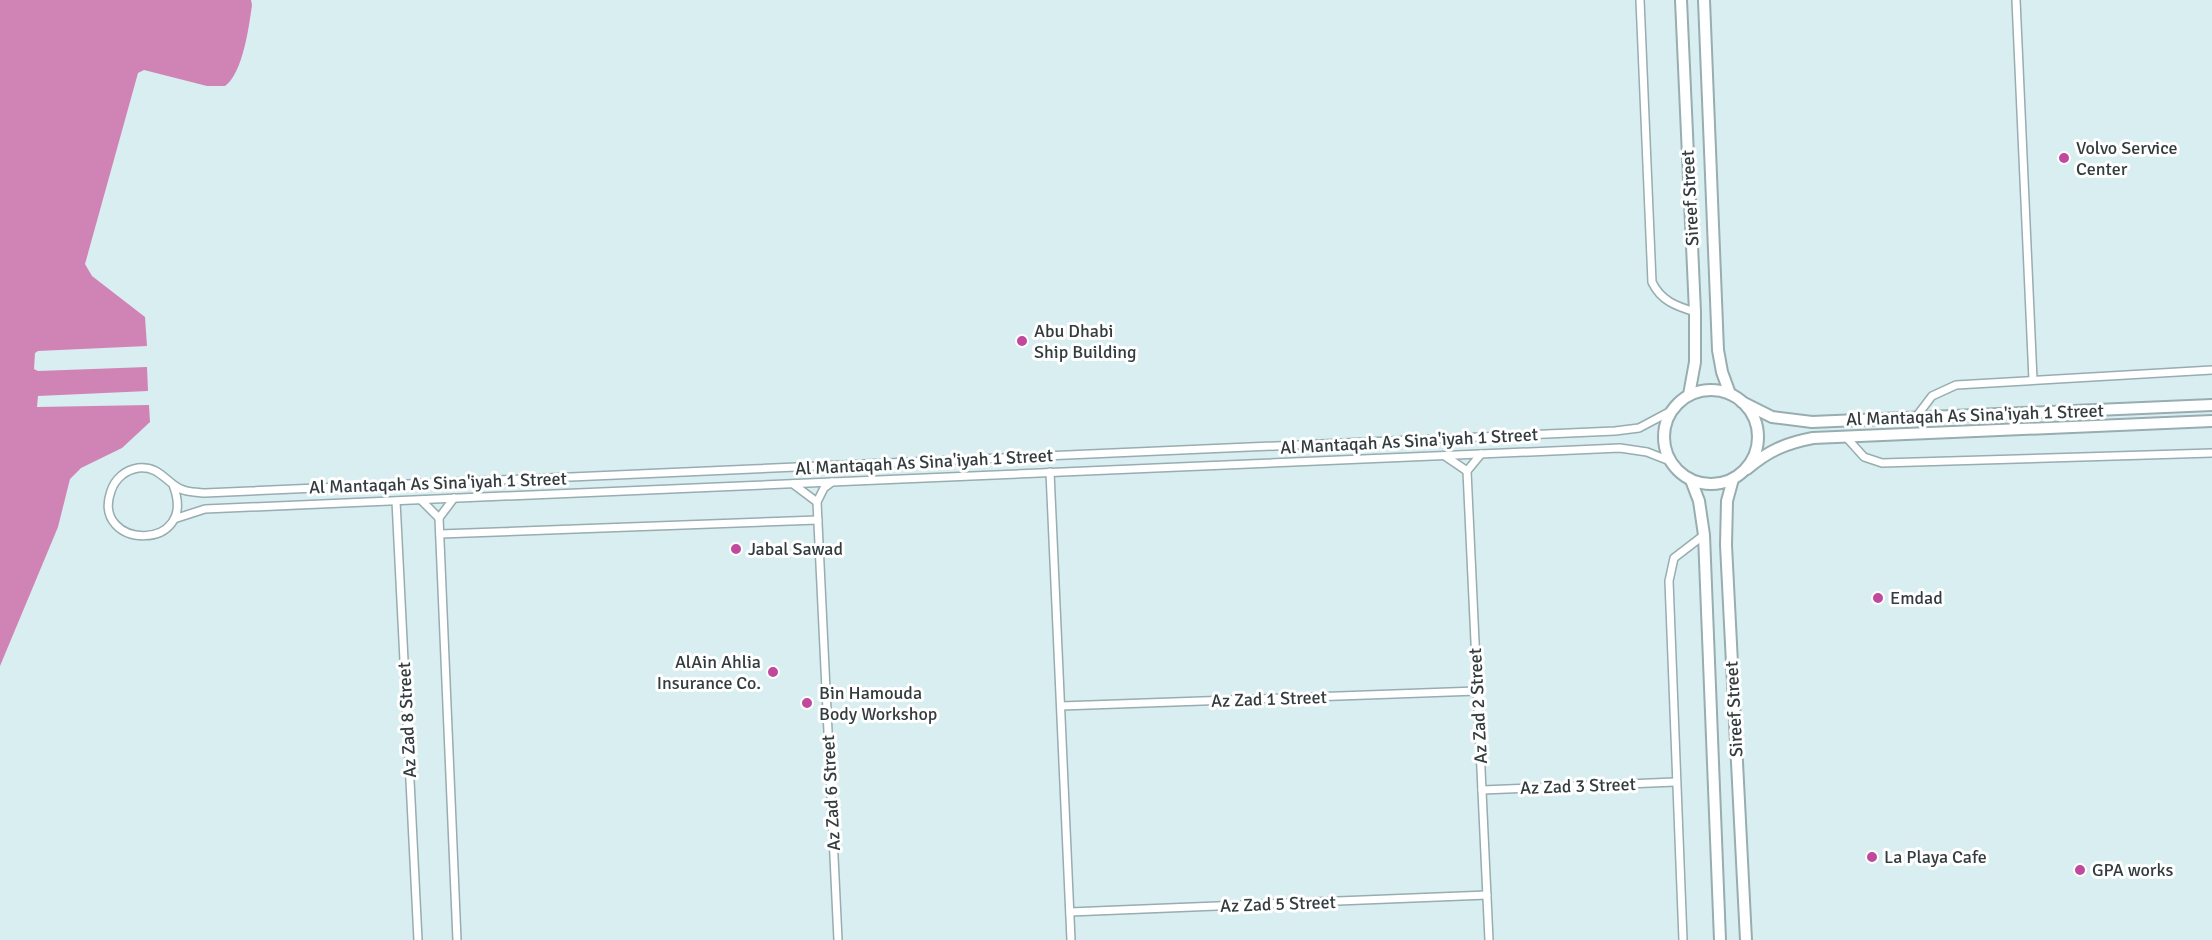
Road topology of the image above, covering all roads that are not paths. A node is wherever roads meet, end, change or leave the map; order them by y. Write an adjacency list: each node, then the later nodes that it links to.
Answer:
1 (1641, 0): 5 (street)
2 (1681, 0): 5 (main road, Sireef Street)
3 (1704, 0): 8 (main road, Sireef Street)
4 (2016, 0): 7 (street)
5 (1695, 312): 9 (main road, Sireef Street)
6 (2212, 370): 7 (street)
7 (2033, 380): 13 (street)
8 (1730, 394): 9 (main road); 10 (main road)
9 (1689, 395): 12 (main road)
10 (1742, 402): 13 (main road, Al Mantaqah As Sina'iyah 1 Street); 20 (main road)
11 (2212, 405): 13 (main road, Al Mantaqah As Sina'iyah 1 Street)
12 (1671, 411): 19 (main road); 27 (street, Al Mantaqah As Sina'iyah 1 Street)
13 (1916, 417)
14 (2212, 421): 15 (main road, Al Mantaqah As Sina'iyah 1 Street)
15 (1846, 437): 16 (street); 20 (main road, Al Mantaqah As Sina'iyah 1 Street)
16 (2212, 453)
17 (1481, 454): 18 (street, Al Mantaqah As Sina'iyah 1 Street); 19 (street, Al Mantaqah As Sina'iyah 1 Street); 21 (street)
18 (1443, 455): 21 (street); 22 (street, Al Mantaqah As Sina'iyah 1 Street)
19 (1670, 461): 24 (main road)
20 (1747, 468): 23 (main road)
21 (1467, 471): 37 (street, Az Zad 2 Street)
22 (1050, 472): 25 (street, Al Mantaqah As Sina'iyah 1 Street); 38 (street)
23 (1733, 479): 24 (main road); 50 (main road, Sireef Street)
24 (1691, 480): 36 (main road, Sireef Street)
25 (832, 482): 26 (street, Al Mantaqah As Sina'iyah 1 Street); 31 (street)
26 (792, 484): 28 (street, Al Mantaqah As Sina'iyah 1 Street); 31 (street)
27 (173, 485): 33 (street); 33 (street, Al Mantaqah As Sina'iyah 1 Street)
28 (454, 498): 29 (street, Al Mantaqah As Sina'iyah 1 Street); 32 (street)
29 (421, 500): 30 (street, Al Mantaqah As Sina'iyah 1 Street); 32 (street)
30 (396, 501): 33 (street, Al Mantaqah As Sina'iyah 1 Street); 43 (street, Az Zad 8 Street)
31 (817, 502): 34 (street, Az Zad 6 Street)
32 (439, 518): 35 (street)
33 (174, 519)
34 (818, 520): 35 (street); 45 (street, Az Zad 6 Street)
35 (440, 534): 44 (street)
36 (1704, 535): 39 (street); 49 (main road, Sireef Street)
37 (1477, 691): 38 (street, Az Zad 1 Street); 40 (street, Az Zad 2 Street)
38 (1061, 706): 42 (street)
39 (1675, 782): 40 (street, Az Zad 3 Street); 48 (street)
40 (1482, 790): 41 (street, Az Zad 2 Street)
41 (1487, 895): 42 (street, Az Zad 5 Street); 47 (street, Az Zad 2 Street)
42 (1070, 912): 46 (street)
43 (418, 940)
44 (457, 940)
45 (838, 940)
46 (1071, 940)
47 (1489, 940)
48 (1683, 940)
49 (1720, 940)
50 (1746, 940)

